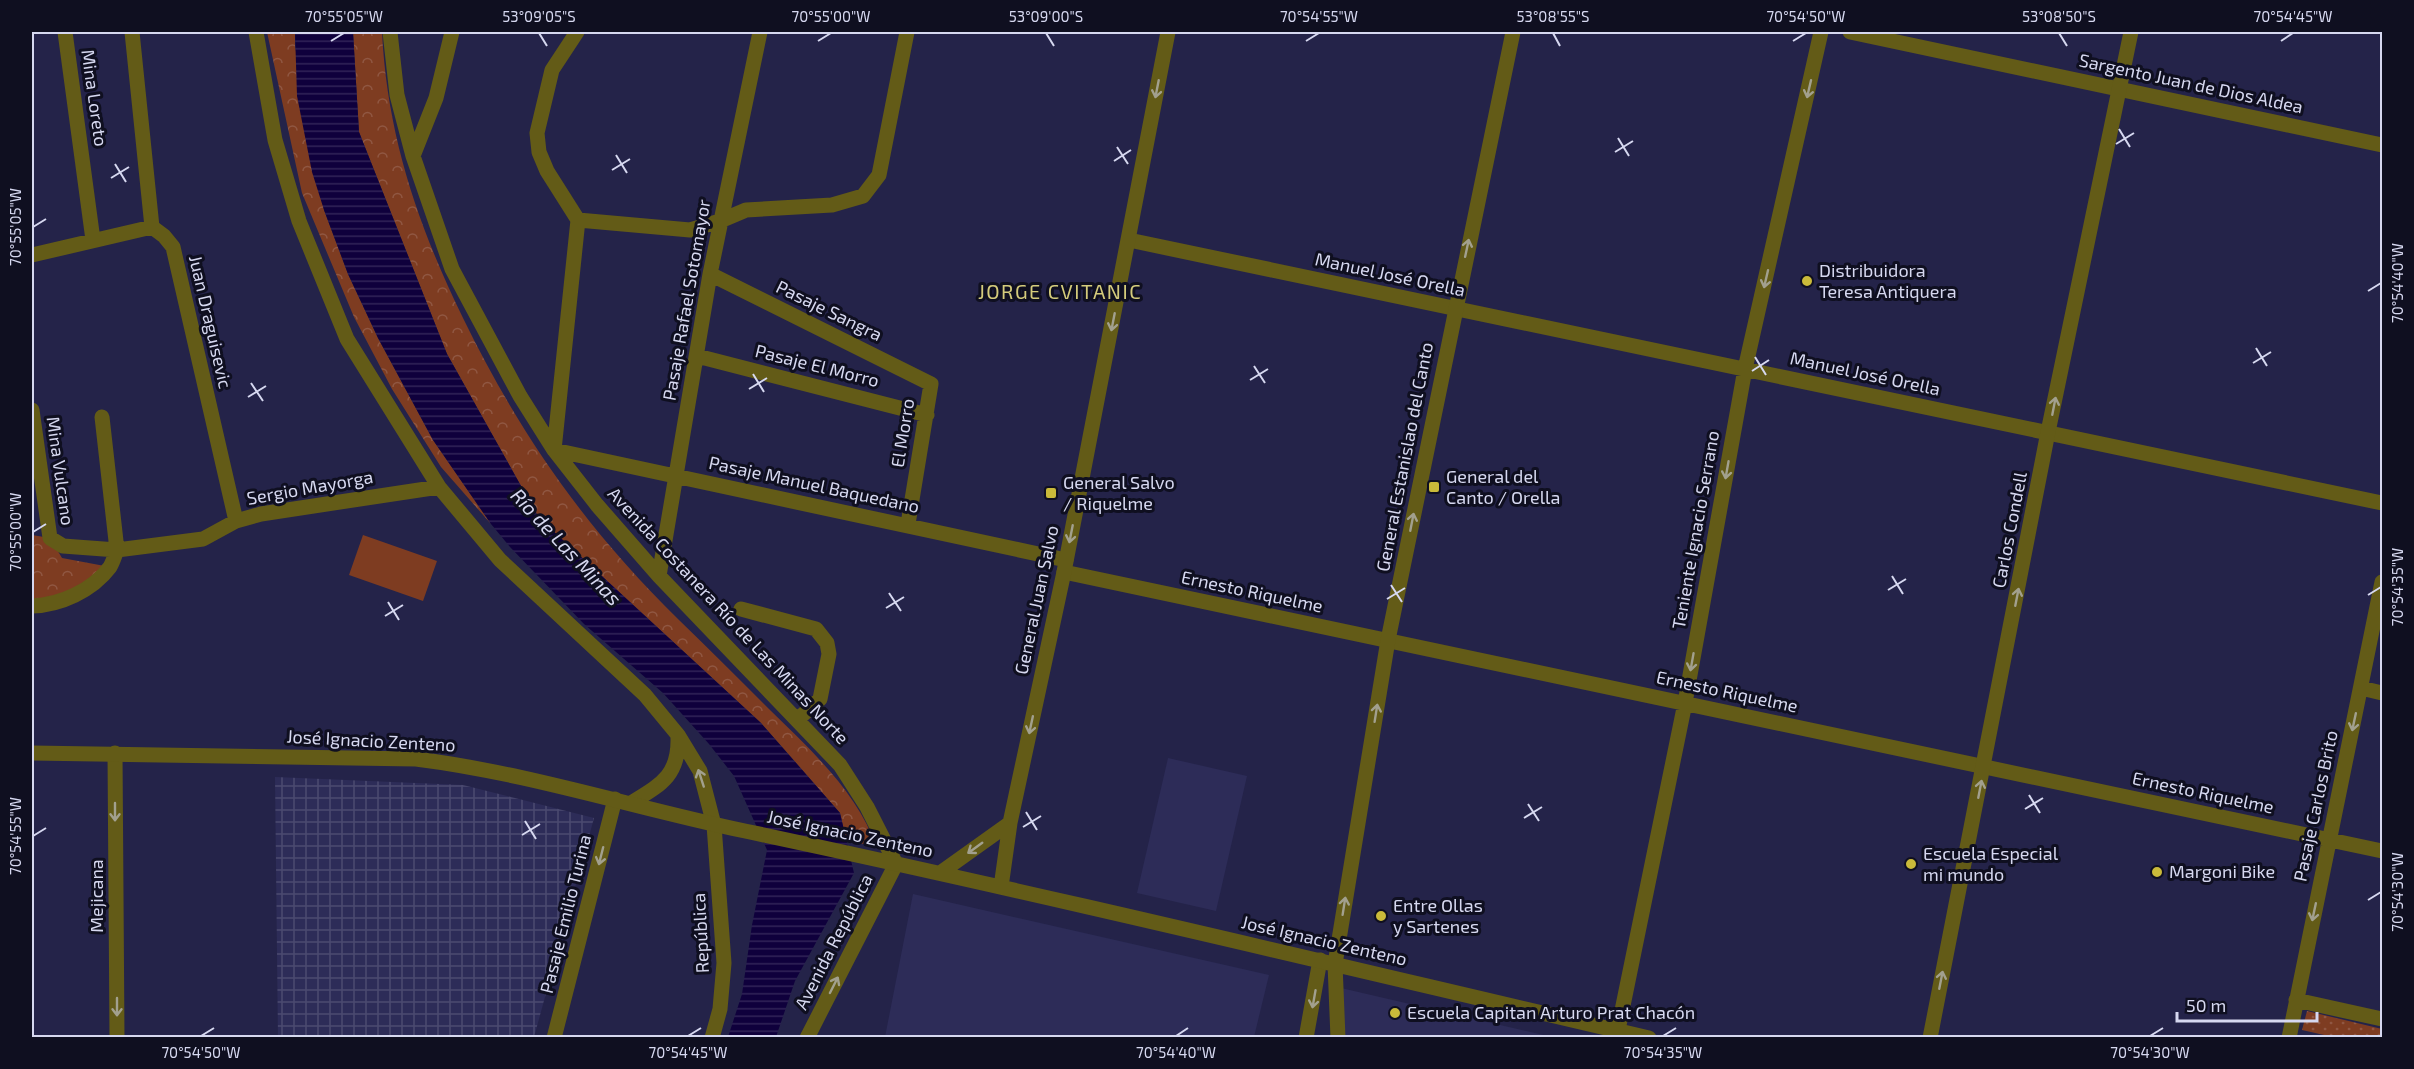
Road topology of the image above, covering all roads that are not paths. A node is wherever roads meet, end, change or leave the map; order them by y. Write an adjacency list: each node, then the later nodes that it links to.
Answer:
1 (65, 32): 20 (street, Mina Loreto)
2 (132, 32): 19 (street)
3 (256, 32): 34 (street, República)
4 (390, 32): 16 (street, Avenida Costanera Río de Las Minas Norte)
5 (452, 32): 16 (street)
6 (577, 32): 17 (street)
7 (760, 32): 18 (street, Pasaje Rafael Sotomayor)
8 (907, 32): 18 (street)
9 (1168, 32): 21 (street, General Juan Salvo, one-way to 21)
10 (1512, 32): 24 (street, General Estanislao del Canto, one-way to 10)
11 (1821, 32): 26 (street, Teniente Ignacio Serrano, one-way to 26)
12 (1850, 32): 14 (street, Sargento Juan de Dios Aldea)
13 (2131, 32): 14 (street, Carlos Condell)
14 (2118, 88): 15 (street, Sargento Juan de Dios Aldea); 31 (street, Carlos Condell, one-way to 14)
15 (2382, 145)
16 (413, 156): 32 (street, Avenida Costanera Río de Las Minas Norte)
17 (578, 220): 18 (street); 32 (street)
18 (720, 221): 23 (street, Pasaje Rafael Sotomayor)
19 (152, 227): 20 (street); 37 (street, Juan Draguisevic)
20 (93, 240): 22 (street)
21 (1129, 240): 24 (street, Manuel José Orella); 41 (street, General Juan Salvo, one-way to 41)
22 (32, 255)
23 (710, 274): 25 (street, Pasaje Rafael Sotomayor); 27 (street, Pasaje Sangra)
24 (1454, 309): 26 (street, Manuel José Orella); 46 (street, General Estanislao del Canto, one-way to 24)
25 (697, 356): 29 (street, Pasaje El Morro); 33 (street, Pasaje Rafael Sotomayor)
26 (1745, 369): 31 (street, Manuel José Orella); 50 (street, Teniente Ignacio Serrano, one-way to 50)
27 (931, 384): 29 (street, El Morro)
28 (32, 410): 35 (street, Mina Vulcano)
29 (927, 415): 38 (street, El Morro)
30 (102, 417): 40 (street)
31 (2048, 432): 36 (street, Manuel José Orella); 55 (street, Carlos Condell, one-way to 31)
32 (554, 450): 33 (street, Pasaje Manuel Baquedano); 42 (street, Avenida Costanera Río de Las Minas Norte)
33 (676, 476): 38 (street, Pasaje Manuel Baquedano); 42 (street, Pasaje Rafael Sotomayor)
34 (439, 488): 37 (street, Sergio Mayorga); 52 (street, República)
35 (37, 492): 39 (street, Mina Vulcano)
36 (2382, 503)
37 (236, 521): 40 (street, Sergio Mayorga)
38 (908, 524): 41 (street, Pasaje Manuel Baquedano)
39 (51, 538): 40 (street, Sergio Mayorga)
40 (117, 550): 44 (street)
41 (1065, 566): 46 (street, Ernesto Riquelme); 58 (street, General Juan Salvo, one-way to 58)
42 (659, 576): 51 (street, Avenida Costanera Río de Las Minas Norte)
43 (2382, 582): 47 (street, Pasaje Carlos Brito)
44 (32, 606)
45 (741, 609): 51 (street)
46 (1388, 640): 50 (street, Ernesto Riquelme); 65 (street, General Estanislao del Canto, one-way to 46)
47 (2375, 652): 48 (street, Pasaje Carlos Brito)
48 (2361, 688): 49 (street); 60 (street, Pasaje Carlos Brito, one-way to 60)
49 (2382, 693)
50 (1685, 703): 55 (street, Ernesto Riquelme); 68 (street, Teniente Ignacio Serrano)
51 (797, 720): 62 (street, Avenida Costanera Río de Las Minas Norte)
52 (678, 735): 57 (street); 59 (street, República, one-way to 52)
53 (32, 753): 54 (street, José Ignacio Zenteno)
54 (115, 753): 56 (street, José Ignacio Zenteno); 70 (street, Mejicana, one-way to 70)
55 (1984, 766): 60 (street, Ernesto Riquelme); 77 (street, Carlos Condell, one-way to 55)
56 (615, 799): 57 (street, José Ignacio Zenteno); 71 (street, Pasaje Emilio Turina, one-way to 71)
57 (631, 803): 59 (street, José Ignacio Zenteno)
58 (1010, 823): 63 (street, one-way to 63); 64 (street, General Juan Salvo)
59 (714, 825): 62 (street, José Ignacio Zenteno); 72 (street, República)
60 (2329, 839): 61 (street, Ernesto Riquelme); 66 (street, Pasaje Carlos Brito, one-way to 66)
61 (2382, 851)
62 (896, 864): 63 (street, José Ignacio Zenteno); 73 (street, Avenida República, one-way to 62)
63 (940, 873): 64 (street, José Ignacio Zenteno)
64 (1001, 887): 65 (street, José Ignacio Zenteno)
65 (1327, 962): 68 (street, José Ignacio Zenteno); 74 (street, one-way to 74); 75 (street)
66 (2296, 1000): 67 (street); 69 (street, Pasaje Carlos Brito)
67 (2382, 1019)
68 (1618, 1034): 76 (street, José Ignacio Zenteno)
69 (2291, 1037)
70 (117, 1038)
71 (554, 1038)
72 (712, 1038)
73 (807, 1038)
74 (1306, 1038)
75 (1338, 1038)
76 (1649, 1038)
77 (1930, 1038)

